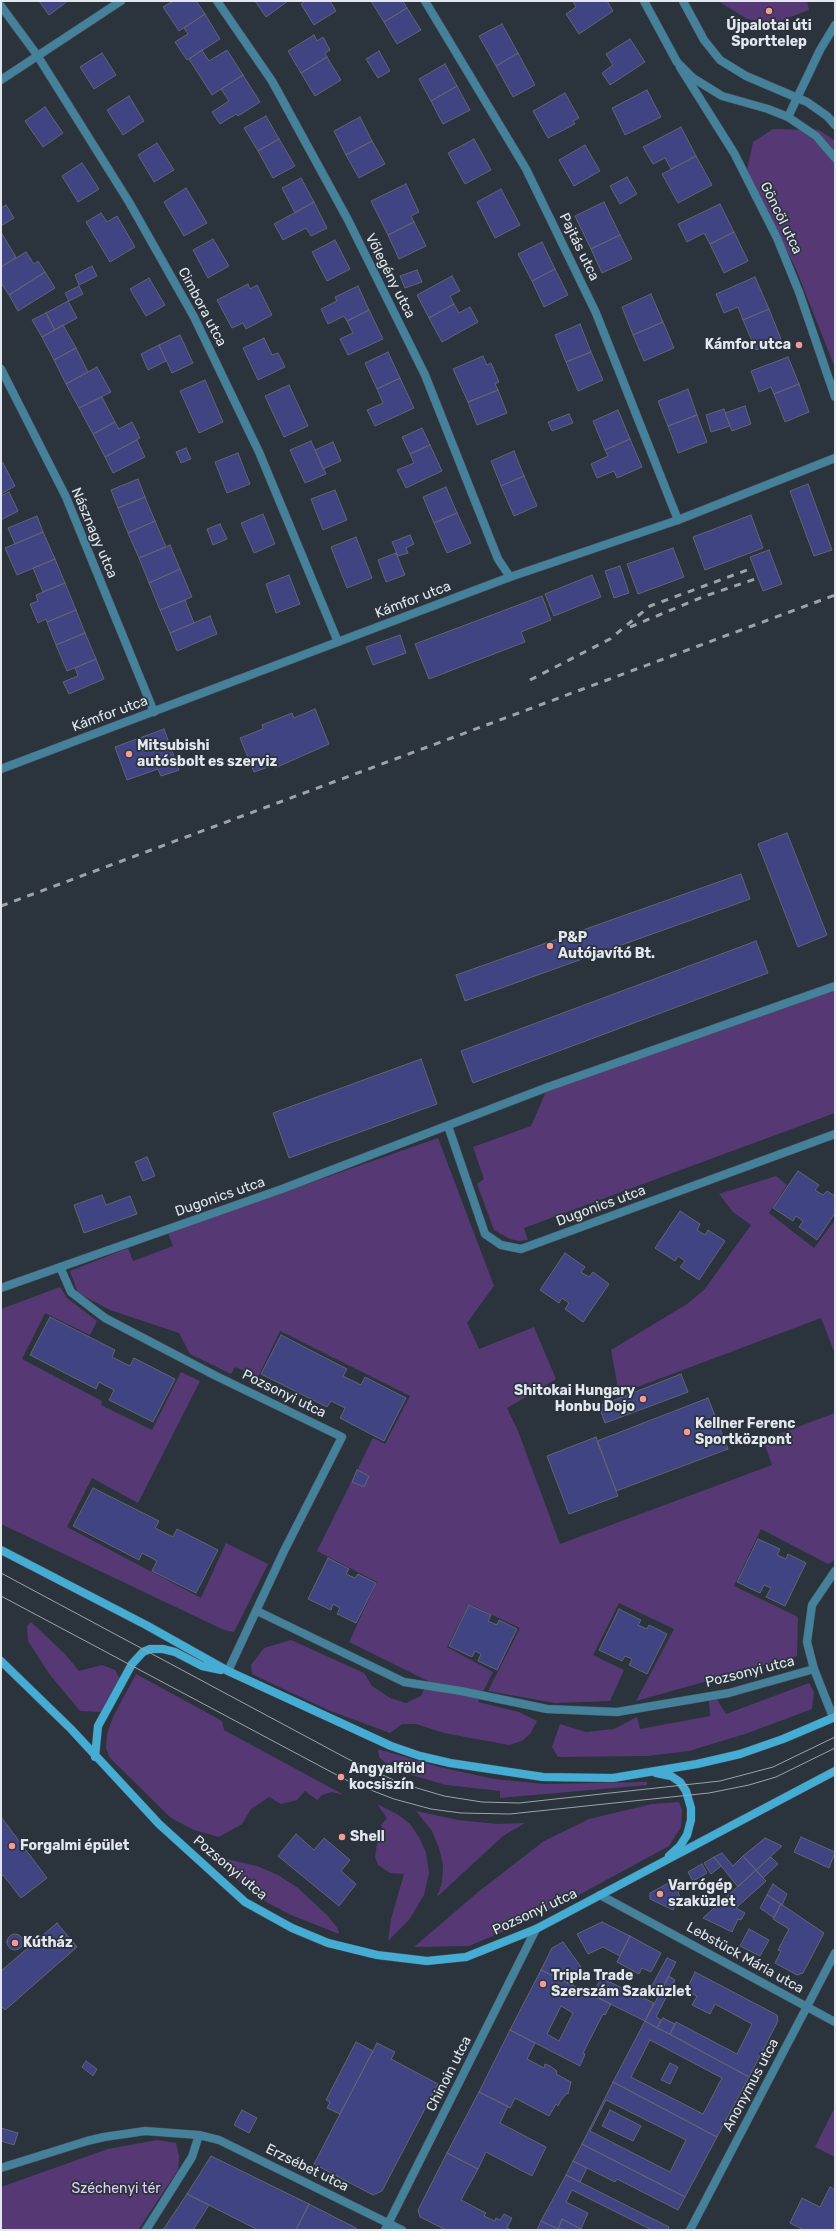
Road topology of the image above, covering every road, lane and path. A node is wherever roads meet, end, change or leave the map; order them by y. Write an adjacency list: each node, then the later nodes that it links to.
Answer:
1 (121, 1): 8 (street)
2 (216, 1): 19 (street, Vőlegény utca)
3 (425, 1): 18 (street, Pajtás utca)
4 (644, 1): 9 (street, Göncöl utca)
5 (683, 1): 11 (street)
6 (1, 6): 8 (street, Cimbora utca)
7 (835, 25): 11 (street)
8 (37, 56): 10 (street); 20 (street, Cimbora utca)
9 (677, 62): 12 (street, Göncöl utca); 16 (street, Göncöl utca)
10 (1, 80)
11 (798, 97): 12 (street); 13 (street)
12 (788, 117): 14 (street, Göncöl utca)
13 (835, 125)
14 (835, 158)
15 (1, 369): 21 (street, Násznagy utca)
16 (835, 397)
17 (835, 458): 18 (street, Kámfor utca)
18 (678, 520): 19 (street, Kámfor utca)
19 (510, 577): 20 (street, Kámfor utca)
20 (338, 642): 21 (street, Kámfor utca)
21 (154, 712): 22 (street, Kámfor utca)
22 (1, 769)
23 (835, 986): 24 (street, Dugonics utca)
24 (448, 1126): 25 (street, Dugonics utca); 26 (street, Dugonics utca)
25 (835, 1134)
26 (60, 1267): 27 (street, Dugonics utca); 30 (street, Pozsonyi utca)
27 (1, 1288)
28 (1, 1550): 33 (main road, Pozsonyi utca)
29 (835, 1571): 32 (street, Pozsonyi utca)
30 (256, 1611): 32 (street, Pozsonyi utca); 33 (street, Pozsonyi utca)
31 (1, 1661): 35 (main road, Pozsonyi utca)
32 (814, 1668): 34 (street, Pozsonyi utca)
33 (228, 1671): 35 (main road); 37 (main road, Pozsonyi utca)
34 (834, 1717): 37 (main road, Pozsonyi utca)
35 (95, 1757): 40 (main road, Pozsonyi utca)
36 (835, 1770): 38 (main road, Pozsonyi utca)
37 (646, 1772): 38 (main road, Pozsonyi utca)
38 (657, 1866): 39 (main road, Pozsonyi utca)
39 (600, 1895): 40 (main road, Pozsonyi utca); 42 (street, Lebstück Mária utca)
40 (536, 1929): 46 (street, Chinoin utca)
41 (835, 1953): 42 (street, Anonymus utca)
42 (807, 2007): 43 (street, Lebstück Mária utca); 49 (street, Anonymus utca)
43 (835, 2022)
44 (199, 2135): 45 (street); 46 (street, Erzsébet utca); 47 (street)
45 (1, 2168)
46 (387, 2227): 48 (street, Erzsébet utca)
47 (146, 2230)
48 (402, 2230)
49 (690, 2230)

